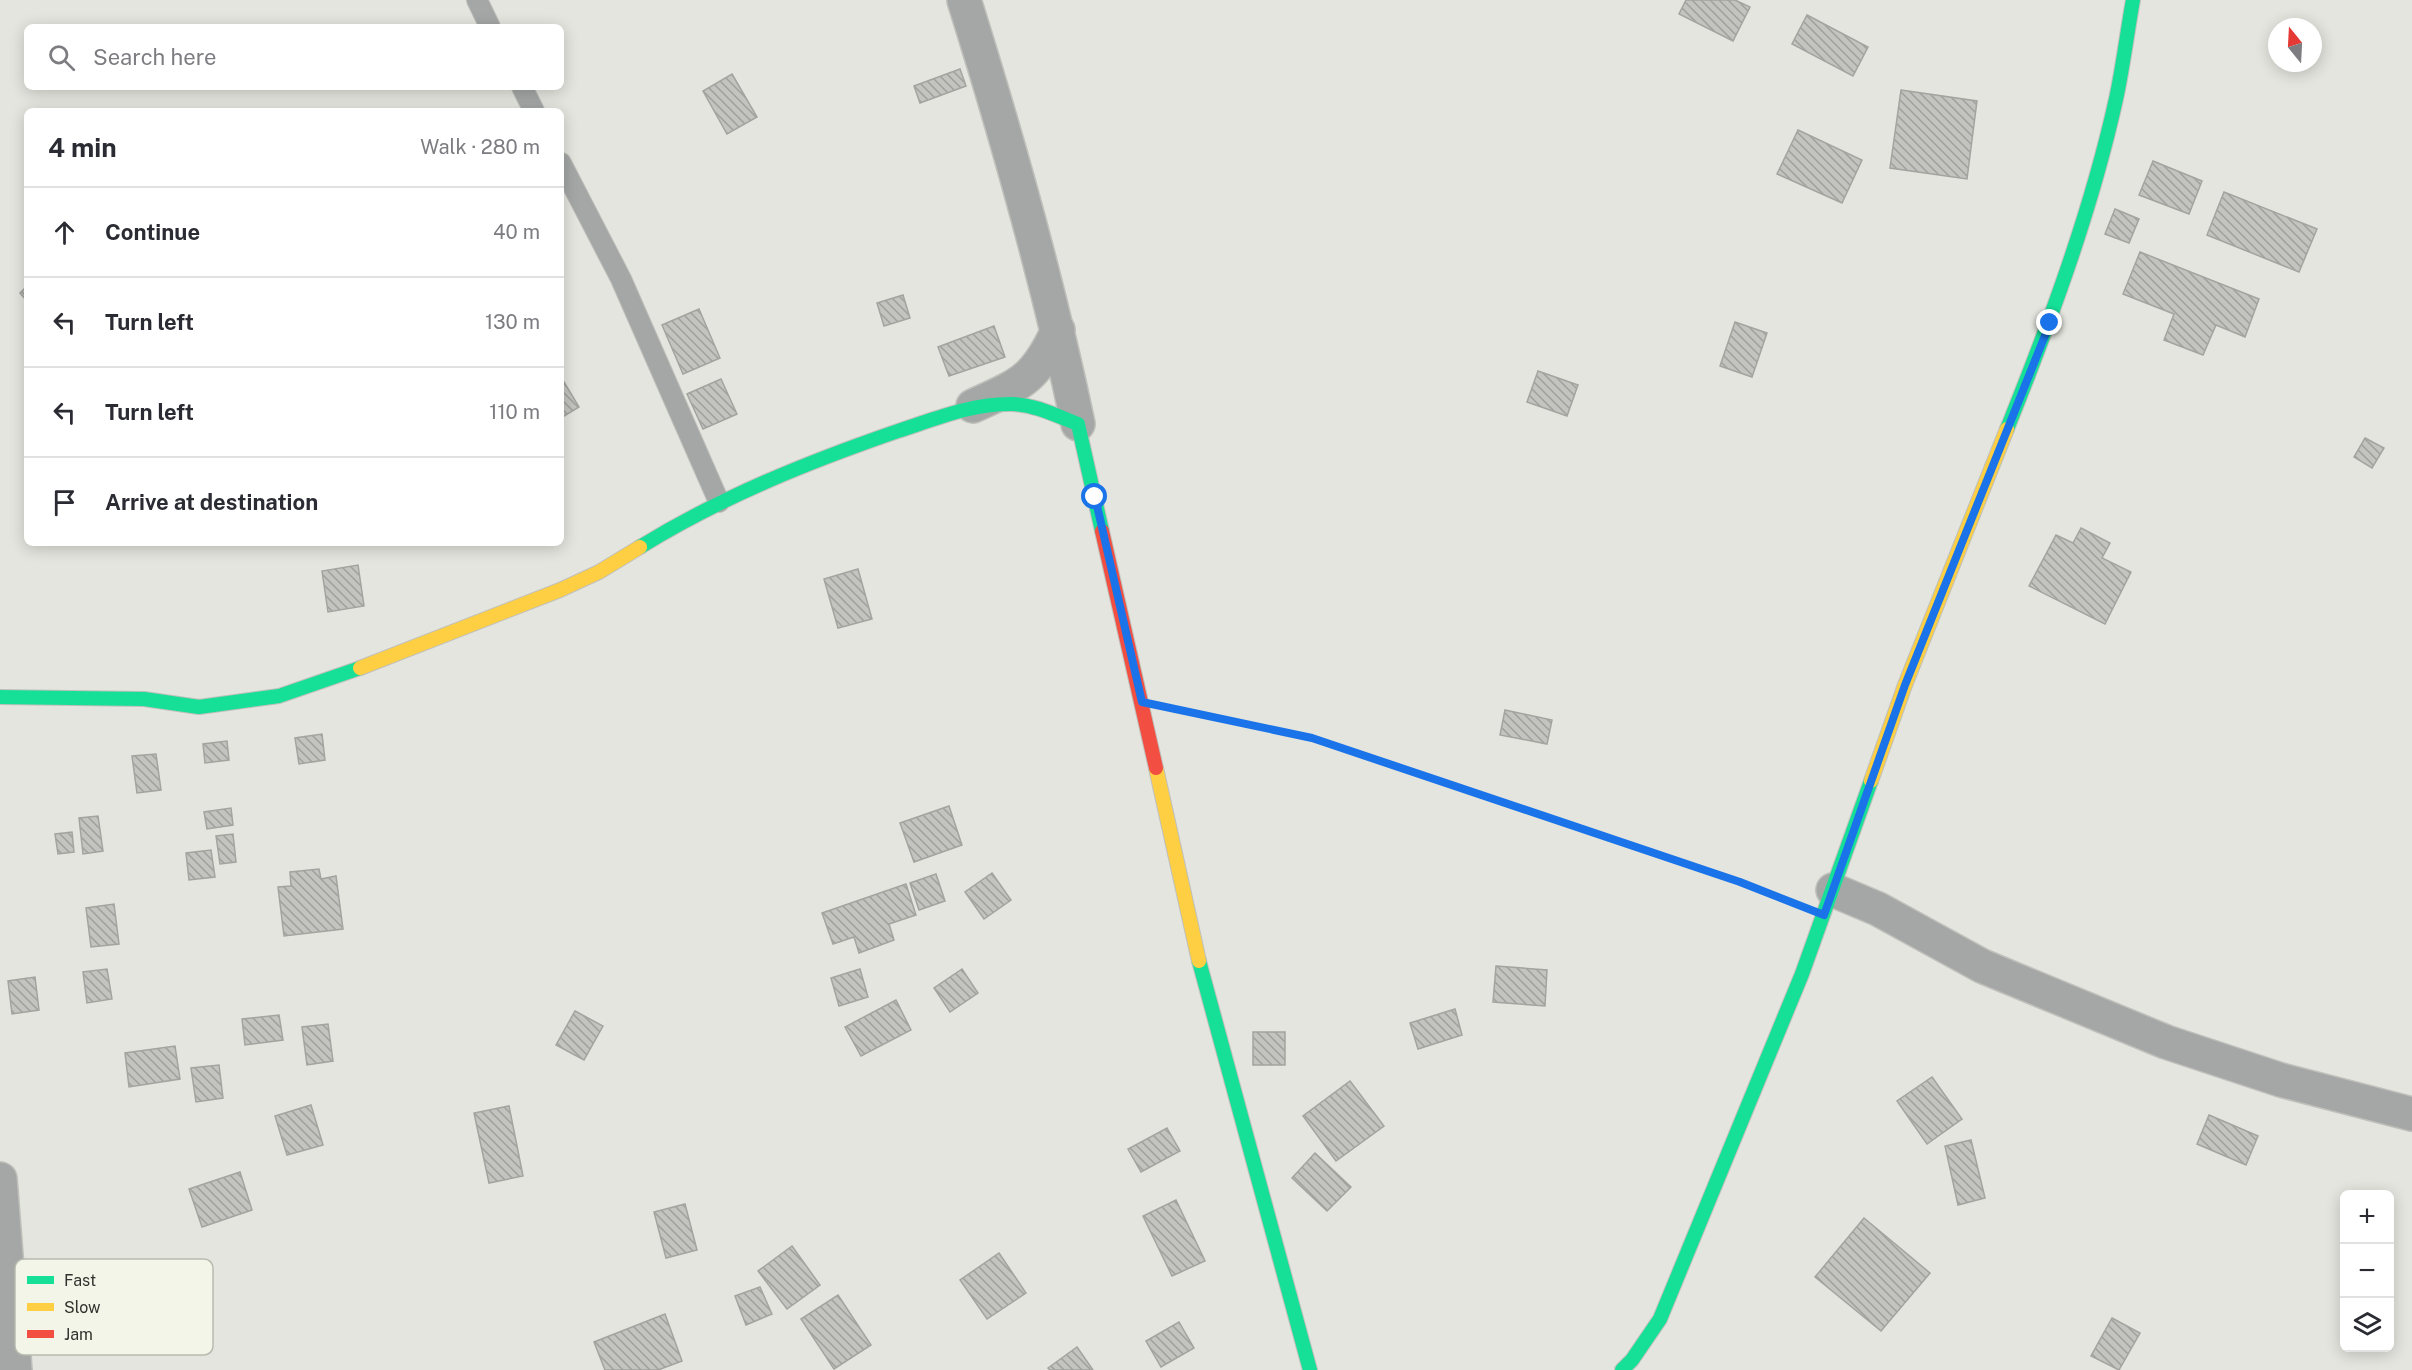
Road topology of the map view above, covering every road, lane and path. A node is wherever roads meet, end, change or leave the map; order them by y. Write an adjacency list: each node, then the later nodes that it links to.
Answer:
1 (477, 0): 4 (lane)
2 (964, 0): 8 (street)
3 (2133, 0): 14 (street)
4 (489, 24)
5 (524, 90): 6 (lane)
6 (532, 108)
7 (564, 168): 11 (lane)
8 (1058, 330): 9 (street); 10 (street)
9 (968, 408): 10 (street); 11 (street)
10 (1078, 424): 13 (street)
11 (719, 502): 12 (street)
12 (0, 698)
13 (1142, 702): 14 (path); 18 (street)
14 (1829, 903): 15 (street); 19 (street)
15 (2412, 1114)
16 (0, 1179): 17 (street)
17 (15, 1370)
18 (1310, 1370)
19 (1622, 1370)

